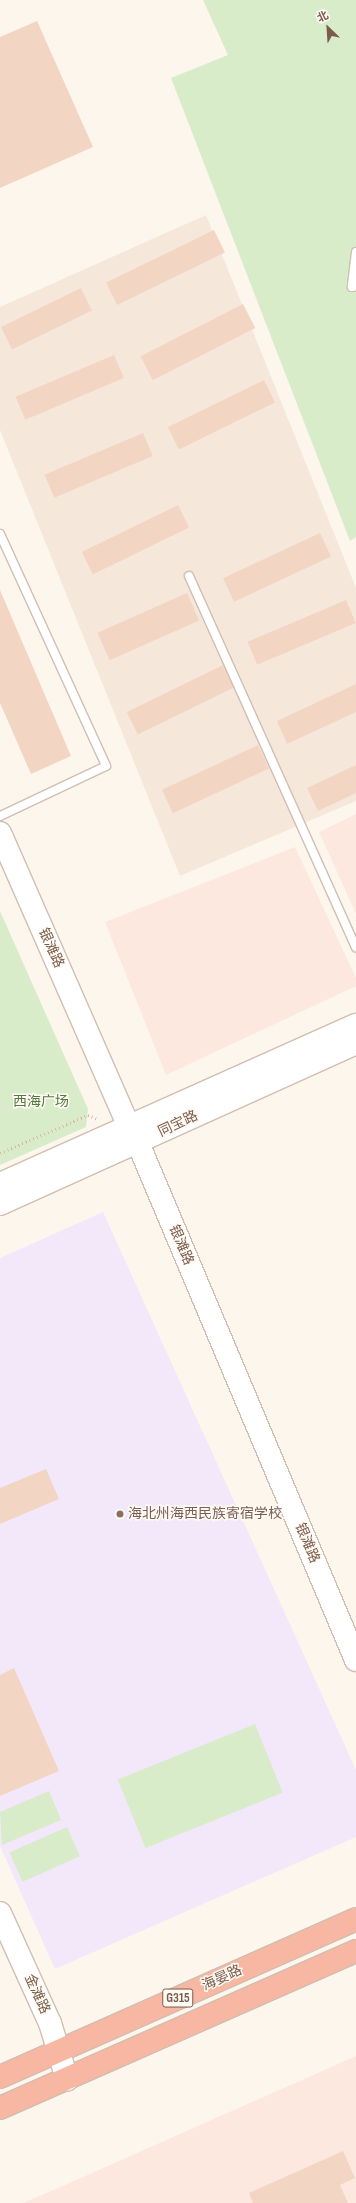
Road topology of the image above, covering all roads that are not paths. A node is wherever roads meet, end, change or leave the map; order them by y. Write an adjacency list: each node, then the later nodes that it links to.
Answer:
1 (356, 252): 2 (lane)
2 (356, 286)
3 (0, 534): 5 (lane)
4 (189, 576): 7 (lane)
5 (0, 816)
6 (0, 833): 10 (street, 银滩路)
7 (356, 947)
8 (356, 1025): 10 (street, 同宝路)
9 (356, 1043): 10 (street, 同宝路)
10 (133, 1135): 11 (street, 同宝路); 12 (street, 同宝路); 13 (street, 银滩路)
11 (0, 1184)
12 (0, 1204)
13 (356, 1660)
14 (0, 1913): 17 (street, 金滩路)
15 (356, 1919): 17 (highway, 海晏路 / G315)
16 (356, 1951): 19 (highway, 海晏路 / G315)
17 (58, 2051): 18 (highway, 海晏路 / G315); 19 (street, 金滩路)
18 (0, 2076)
19 (66, 2079): 20 (highway, 海晏路 / G315)
20 (0, 2108)

